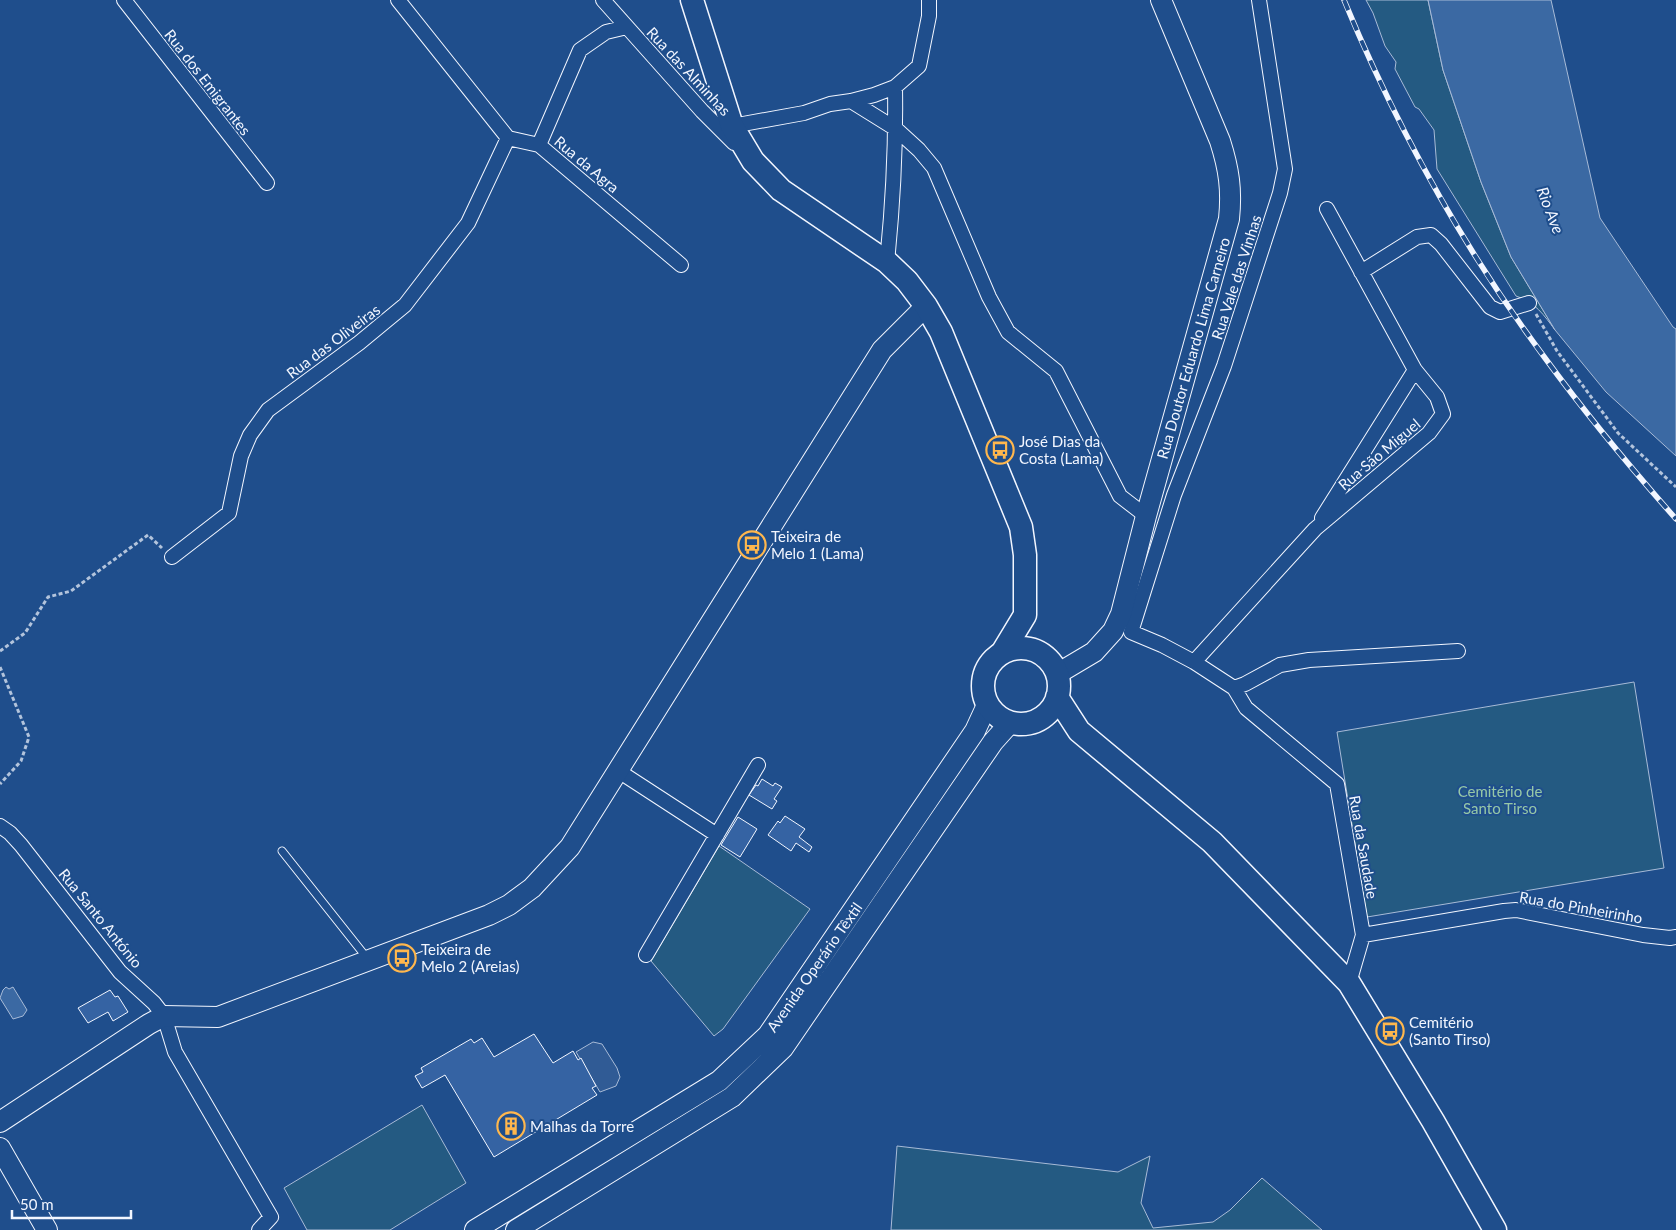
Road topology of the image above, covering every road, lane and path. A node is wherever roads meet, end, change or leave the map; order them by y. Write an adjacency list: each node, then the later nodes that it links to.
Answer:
1 (124, 0): 16 (street, Rua dos Emigrantes)
2 (398, 0): 13 (street)
3 (603, 0): 8 (street, Rua das Alminhas)
4 (692, 0): 11 (main road)
5 (929, 0): 9 (street)
6 (1161, 0): 25 (street, Rua Doutor Eduardo Lima Carneiro)
7 (1259, 0): 32 (street, Rua Vale das Vinhas)
8 (627, 27): 14 (street); 15 (street, Rua das Alminhas)
9 (895, 87): 10 (street); 12 (street)
10 (851, 101): 11 (street); 12 (street)
11 (732, 126): 15 (main road)
12 (896, 129): 18 (street); 25 (street)
13 (508, 138): 14 (street, Rua da Agra); 27 (street, Rua das Oliveiras)
14 (539, 145): 19 (street, Rua da Agra)
15 (753, 161): 18 (main road)
16 (267, 183)
17 (1327, 209): 20 (street, Rua São Miguel)
18 (887, 262): 22 (main road)
19 (680, 264)
20 (1361, 272): 21 (street); 23 (street, Rua São Miguel)
21 (1529, 302): 24 (path)
22 (926, 306): 28 (main road); 42 (street)
23 (1415, 370): 26 (street, Rua São Miguel); 26 (street, Rua São Miguel)
24 (1676, 487)
25 (1146, 516): 33 (street, Rua Doutor Eduardo Lima Carneiro)
26 (1314, 529): 32 (street, Rua São Miguel)
27 (172, 557): 29 (path)
28 (1025, 615): 31 (main road); 33 (main road)
29 (0, 651)
30 (1458, 651): 35 (street)
31 (1002, 653): 33 (main road); 37 (main road)
32 (1194, 662): 35 (street, Rua da Saudade)
33 (1050, 666): 36 (main road)
34 (0, 667): 43 (path)
35 (1234, 688): 47 (street, Rua da Saudade)
36 (1057, 697): 38 (main road); 40 (main road)
37 (987, 705): 39 (main road); 57 (street, Avenida Operário Têxtil)
38 (1039, 719): 39 (main road); 40 (main road)
39 (1010, 723): 58 (street, Avenida Operário Têxtil)
40 (1079, 731): 51 (main road)
41 (758, 765): 45 (street)
42 (617, 770): 45 (street); 50 (street)
43 (0, 784)
44 (0, 826): 52 (street, Rua Santo António)
45 (717, 835): 49 (street)
46 (282, 851): 50 (lane)
47 (1363, 935): 48 (street, Rua do Pinheirinho); 51 (street, Rua da Saudade)
48 (1676, 937)
49 (646, 955)
50 (367, 961): 52 (street)
51 (1349, 983): 59 (main road)
52 (164, 1016): 53 (street); 56 (street, Rua Santo António)
53 (0, 1122)
54 (0, 1148): 55 (street)
55 (47, 1230)
56 (259, 1230)
57 (475, 1230)
58 (516, 1230)
59 (1495, 1230)

